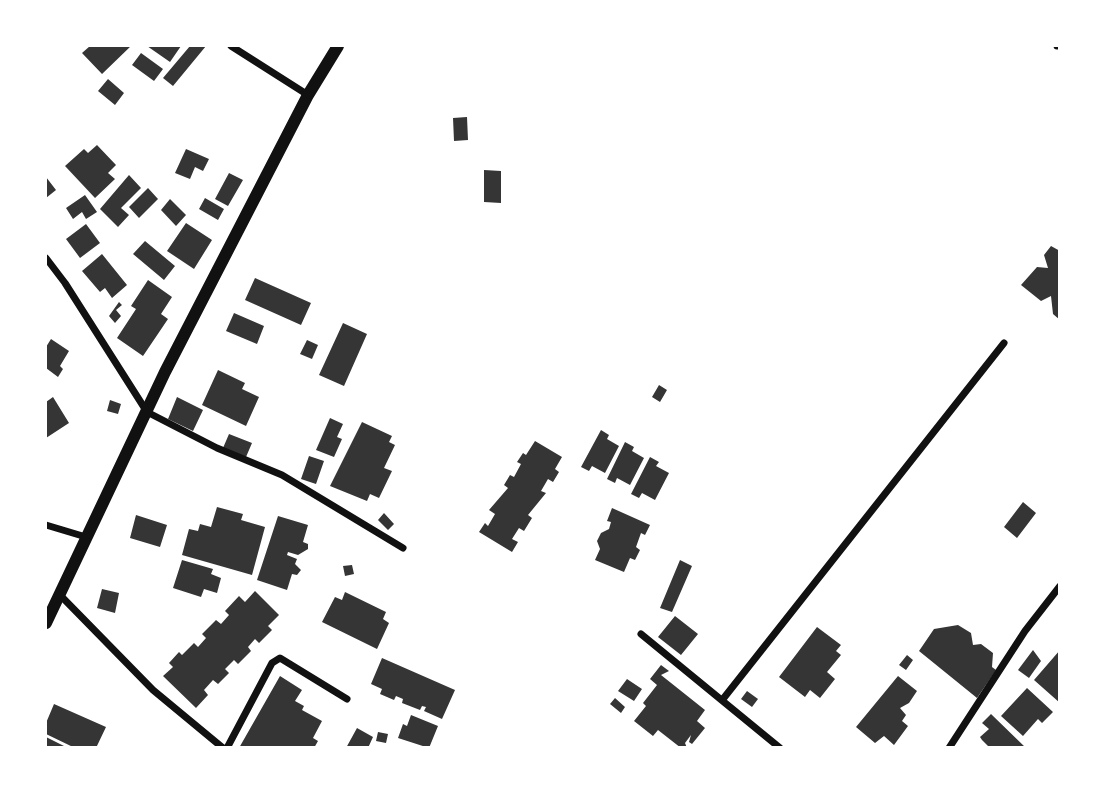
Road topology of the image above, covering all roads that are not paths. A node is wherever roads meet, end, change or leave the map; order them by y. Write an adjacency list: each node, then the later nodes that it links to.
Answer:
1 (231, 46): 3 (street)
2 (338, 46): 3 (street)
3 (308, 95): 6 (street)
4 (46, 258): 6 (street)
5 (1004, 343): 15 (street)
6 (147, 412): 8 (street); 9 (street)
7 (46, 525): 8 (street)
8 (86, 537): 11 (street)
9 (402, 548)
10 (1059, 586): 18 (street)
11 (60, 595): 12 (street); 16 (street)
12 (46, 624)
13 (641, 634): 15 (street)
14 (347, 699): 16 (street)
15 (723, 699): 17 (street)
16 (225, 747)
17 (780, 747)
18 (949, 747)

